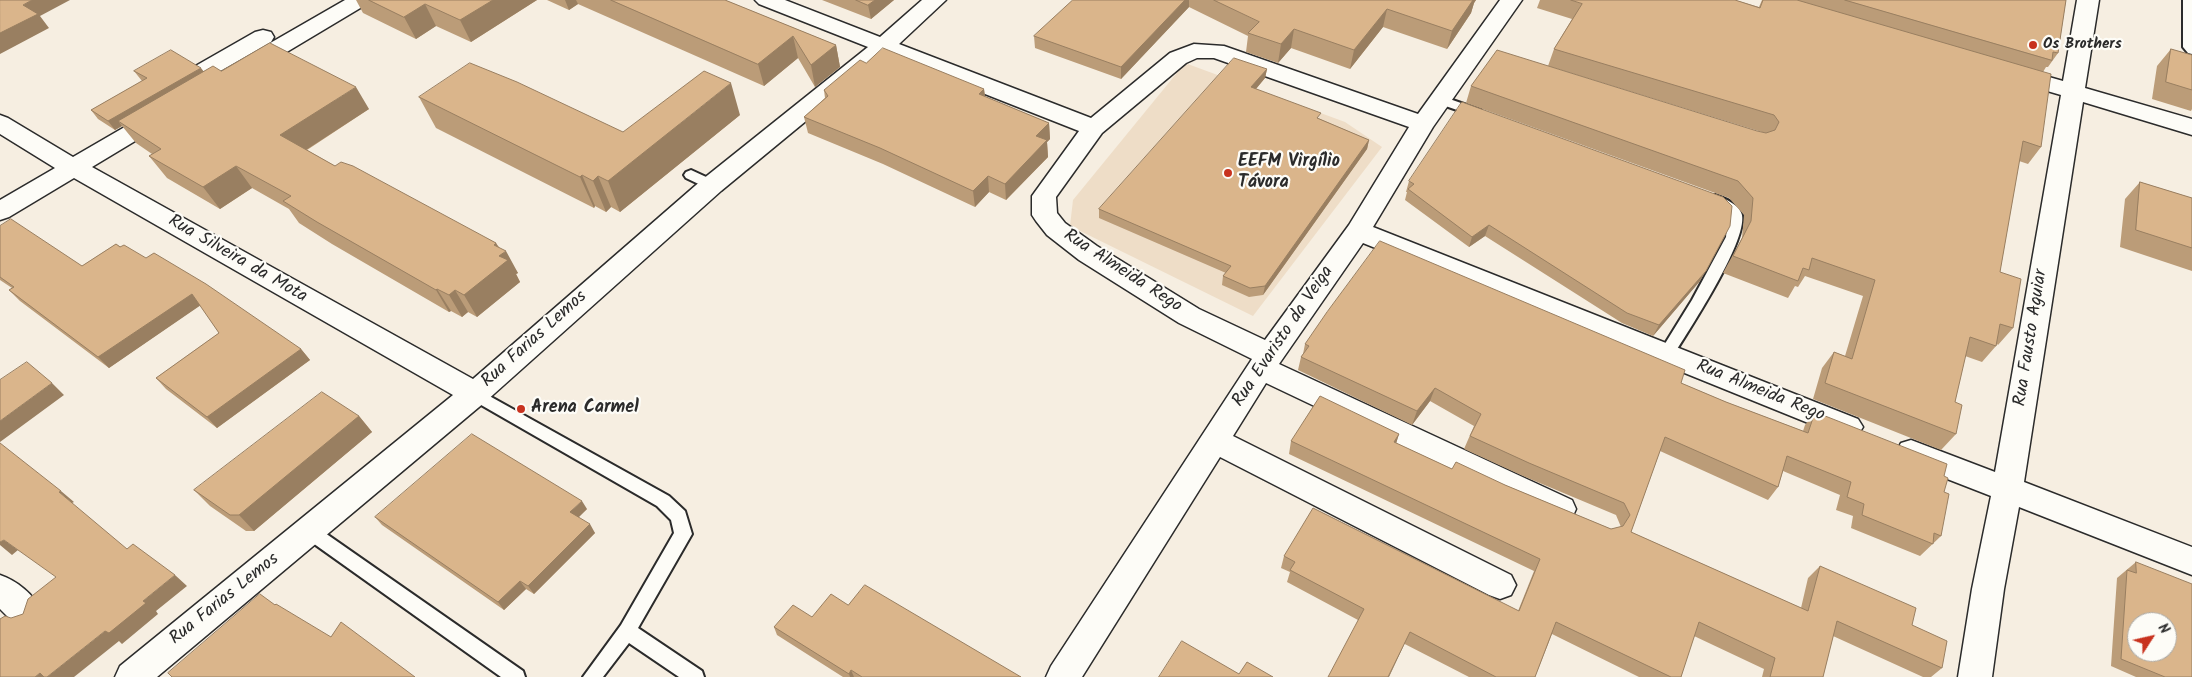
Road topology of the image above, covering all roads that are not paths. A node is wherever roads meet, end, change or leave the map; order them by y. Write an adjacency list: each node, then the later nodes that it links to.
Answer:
1 (327, 0): 8 (street)
2 (360, 0): 8 (street)
3 (766, 0): 9 (street)
4 (935, 0): 9 (street, Rua Farias Lemos)
5 (1511, 0): 13 (street, Rua Evaristo da Veiga)
6 (2088, 0): 12 (street, Rua Fausto Aguiar)
7 (2189, 0): 10 (lane)
8 (302, 24): 19 (street)
9 (883, 46): 18 (street); 26 (street, Rua Farias Lemos)
10 (2192, 50)
11 (1996, 69): 12 (street)
12 (2072, 91): 17 (street); 28 (street, Rua Fausto Aguiar)
13 (1441, 100): 14 (lane); 16 (street, Rua Evaristo da Veiga)
14 (1486, 117)
15 (0, 123): 19 (street, Rua Silveira da Mota)
16 (1423, 124): 18 (street, Rua Almeida Rego); 23 (street, Rua Evaristo da Veiga)
17 (2192, 127)
18 (1094, 128): 25 (street, Rua Almeida Rego)
19 (64, 162): 20 (street); 22 (street); 26 (street, Rua Silveira da Mota)
20 (0, 190)
21 (1705, 197): 24 (lane)
22 (0, 211)
23 (1358, 231): 24 (street, Rua Almeida Rego); 25 (street, Rua Evaristo da Veiga)
24 (1666, 355): 28 (street, Rua Almeida Rego)
25 (1266, 362): 27 (street, Rua Evaristo da Veiga); 29 (street, Rua Almeida Rego)
26 (475, 394): 30 (street, Rua Farias Lemos); 35 (lane)
27 (1215, 440): 32 (street); 40 (street, Rua Evaristo da Veiga)
28 (2007, 490): 31 (street, Rua Almeida Rego); 41 (street, Rua Fausto Aguiar)
29 (1587, 520)
30 (309, 531): 36 (street, Rua Farias Lemos); 37 (lane)
31 (2192, 561)
32 (1500, 586)
33 (0, 589): 34 (street)
34 (25, 611)
35 (627, 631): 38 (lane); 39 (lane)
36 (132, 677)
37 (516, 677)
38 (592, 677)
39 (695, 677)
40 (1063, 677)
41 (1975, 677)

